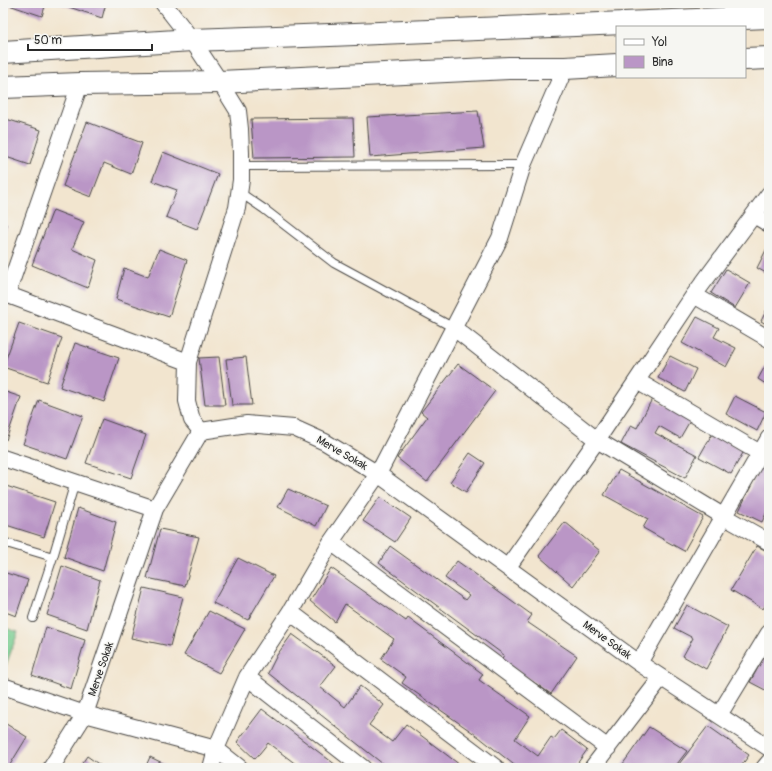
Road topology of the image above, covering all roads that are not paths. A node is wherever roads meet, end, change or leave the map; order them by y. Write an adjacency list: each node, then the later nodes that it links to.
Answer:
1 (163, 3): 3 (street)
2 (769, 17): 3 (main road)
3 (192, 40): 4 (main road); 9 (street)
4 (3, 52)
5 (769, 58): 6 (main road)
6 (746, 59)
7 (616, 65): 8 (main road)
8 (565, 68): 9 (main road); 12 (street)
9 (220, 82): 10 (main road); 13 (street)
10 (80, 84): 11 (main road); 18 (street)
11 (3, 87)
12 (523, 165): 13 (lane); 20 (street)
13 (241, 166): 14 (street)
14 (239, 192): 20 (lane); 22 (street)
15 (769, 194): 16 (street)
16 (754, 215): 17 (street); 19 (street)
17 (769, 224)
18 (5, 293): 22 (street)
19 (694, 295): 21 (street); 23 (street)
20 (454, 328): 26 (street); 29 (street)
21 (769, 339)
22 (188, 362): 24 (street)
23 (637, 381): 26 (street); 27 (street)
24 (201, 431): 29 (street, Merve Sokak); 31 (street, Merve Sokak)
25 (769, 438): 27 (street)
26 (597, 440): 32 (street); 37 (street)
27 (760, 453): 32 (street)
28 (3, 458): 30 (street)
29 (378, 474): 34 (street); 37 (street, Merve Sokak)
30 (75, 482): 31 (street); 36 (lane)
31 (155, 509): 45 (street, Merve Sokak)
32 (723, 516): 35 (street); 41 (street)
33 (3, 542): 36 (lane)
34 (331, 542): 38 (street); 47 (street)
35 (769, 542)
36 (53, 557): 39 (lane)
37 (508, 568): 41 (street, Merve Sokak)
38 (290, 612): 42 (street); 55 (street)
39 (33, 618)
40 (769, 633): 46 (street)
41 (639, 663): 43 (street, Merve Sokak)
42 (247, 677): 49 (street); 54 (street)
43 (661, 678): 46 (street, Merve Sokak); 47 (street)
44 (3, 686): 45 (street)
45 (85, 714): 49 (street); 51 (street, Merve Sokak)
46 (719, 715): 48 (street, Merve Sokak)
47 (608, 748): 56 (street)
48 (769, 748)
49 (216, 749): 52 (street); 53 (street)
50 (769, 762): 57 (street)
51 (51, 768)
52 (211, 768)
53 (240, 768)
54 (363, 768)
55 (496, 768)
56 (592, 768)
57 (764, 768)

